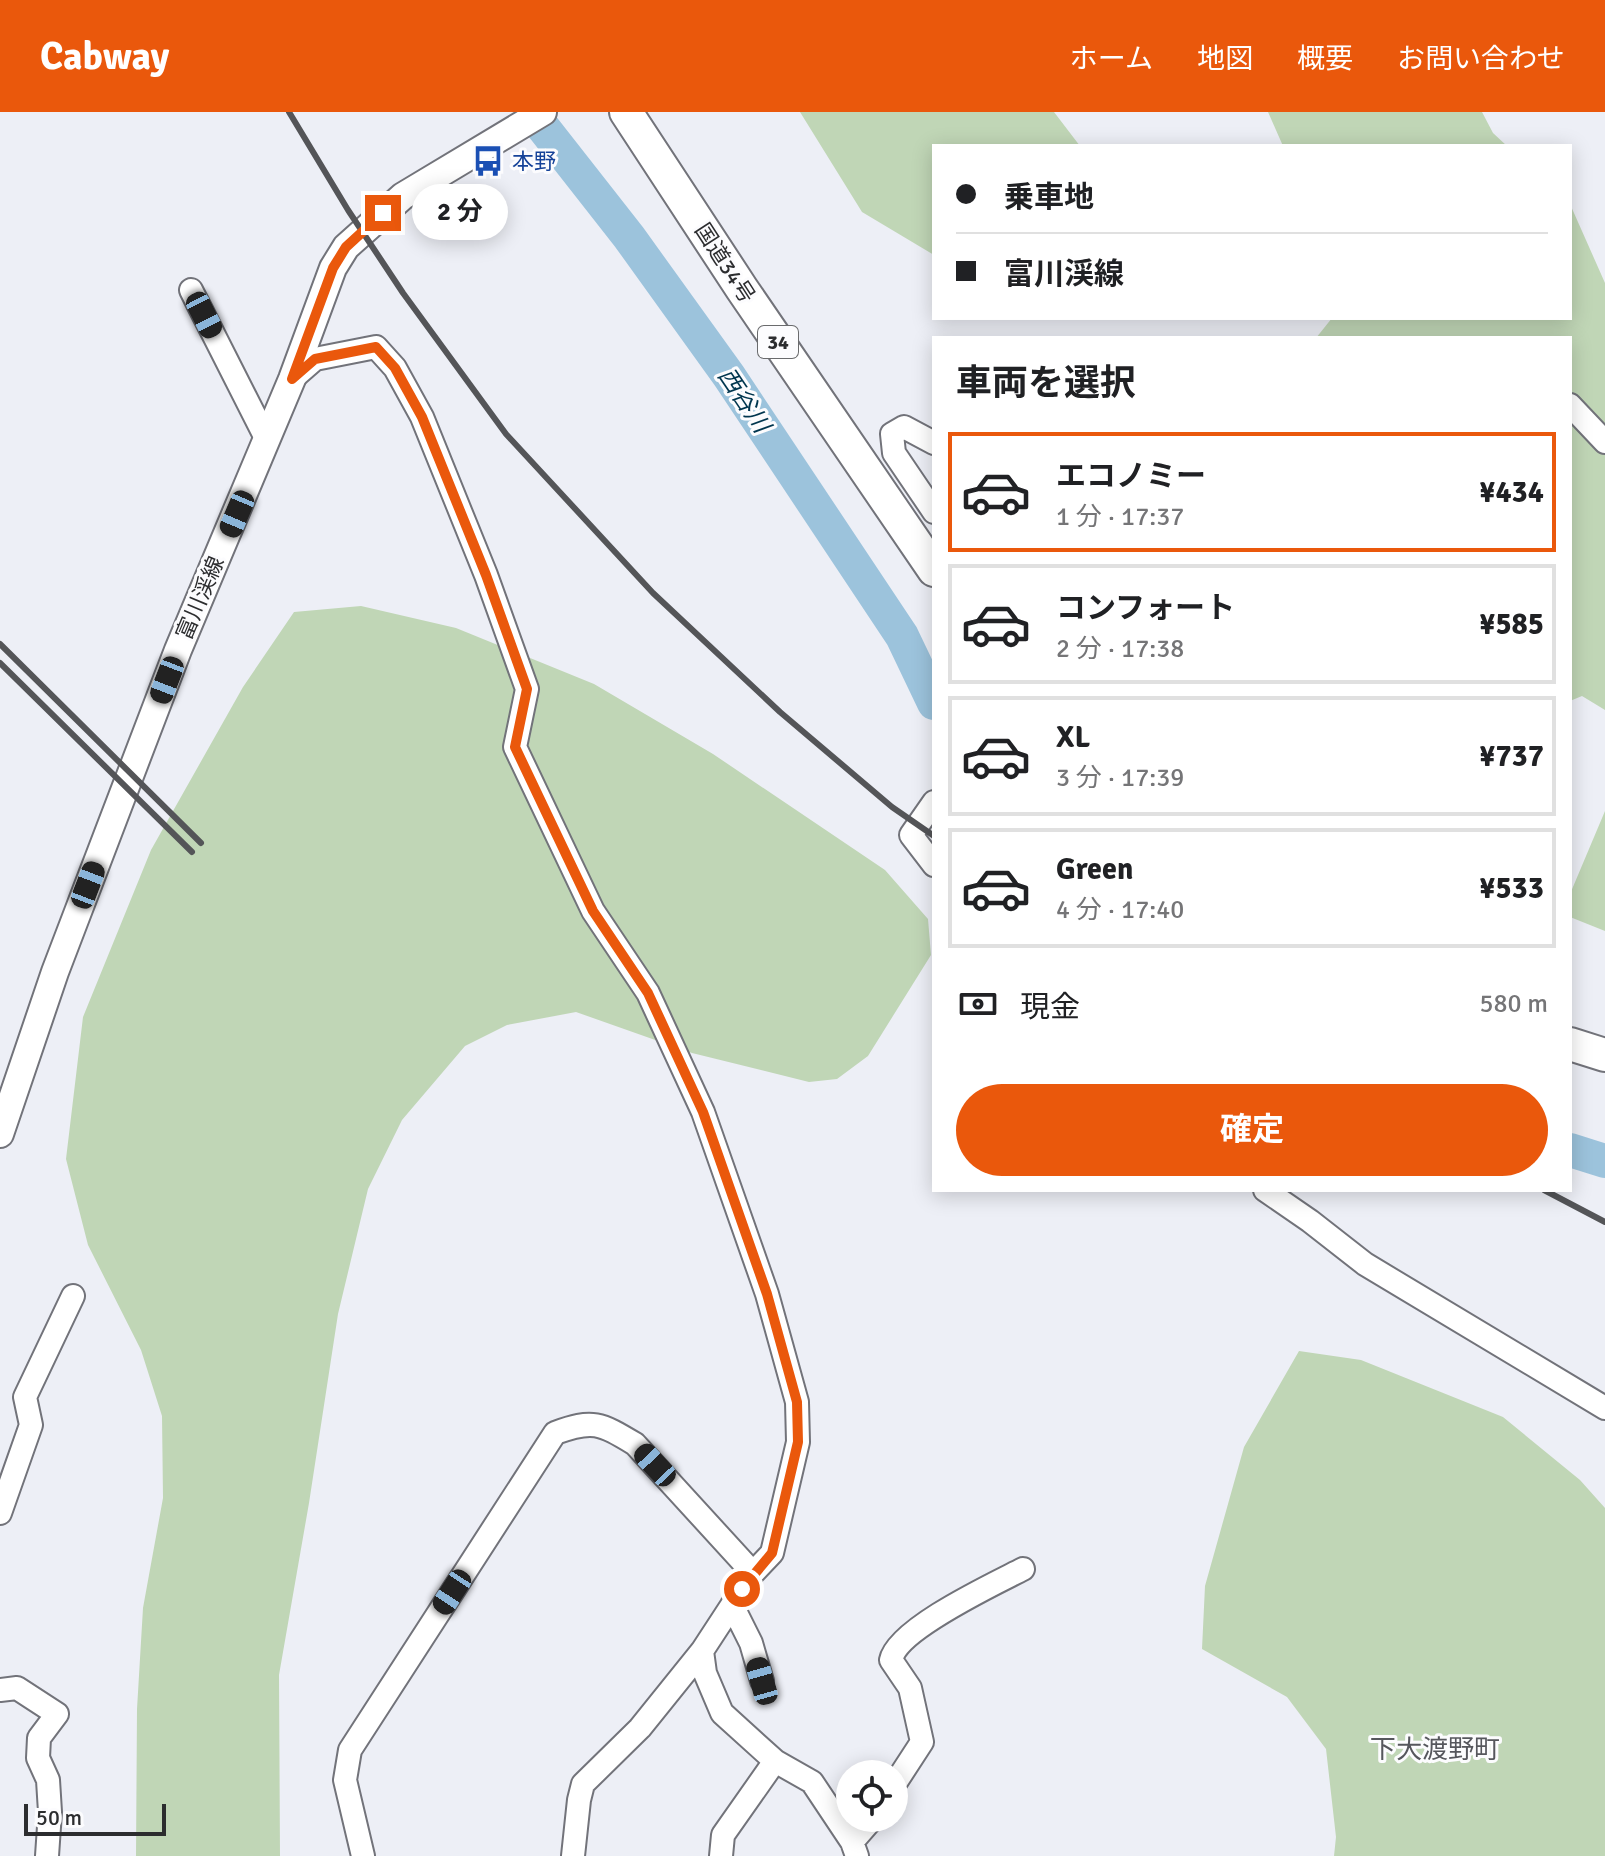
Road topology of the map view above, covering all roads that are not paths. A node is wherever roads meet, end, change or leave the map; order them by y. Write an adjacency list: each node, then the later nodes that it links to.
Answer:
1 (543, 112): 4 (main road, 富川渓線)
2 (626, 112): 10 (highway, 国道34号 / 34)
3 (191, 290): 6 (street)
4 (292, 379): 6 (main road, 富川渓線); 21 (street)
5 (1572, 407): 8 (street)
6 (267, 440): 15 (main road, 富川渓線)
7 (932, 442): 9 (street)
8 (1605, 442)
9 (932, 509)
10 (932, 567)
11 (932, 805): 12 (street)
12 (932, 862)
13 (1572, 1045): 14 (highway)
14 (1605, 1055)
15 (0, 1134)
16 (1268, 1192): 18 (street)
17 (73, 1296): 19 (street)
18 (1605, 1408)
19 (0, 1513)
20 (1023, 1569): 27 (street)
21 (753, 1573): 22 (street); 30 (street)
22 (732, 1605): 23 (street); 24 (street)
23 (702, 1651): 26 (street); 31 (street)
24 (762, 1681)
25 (0, 1690): 29 (street)
26 (775, 1761): 28 (street); 32 (street)
27 (908, 1764)
28 (854, 1849)
29 (47, 1856)
30 (363, 1856)
31 (573, 1856)
32 (721, 1856)

